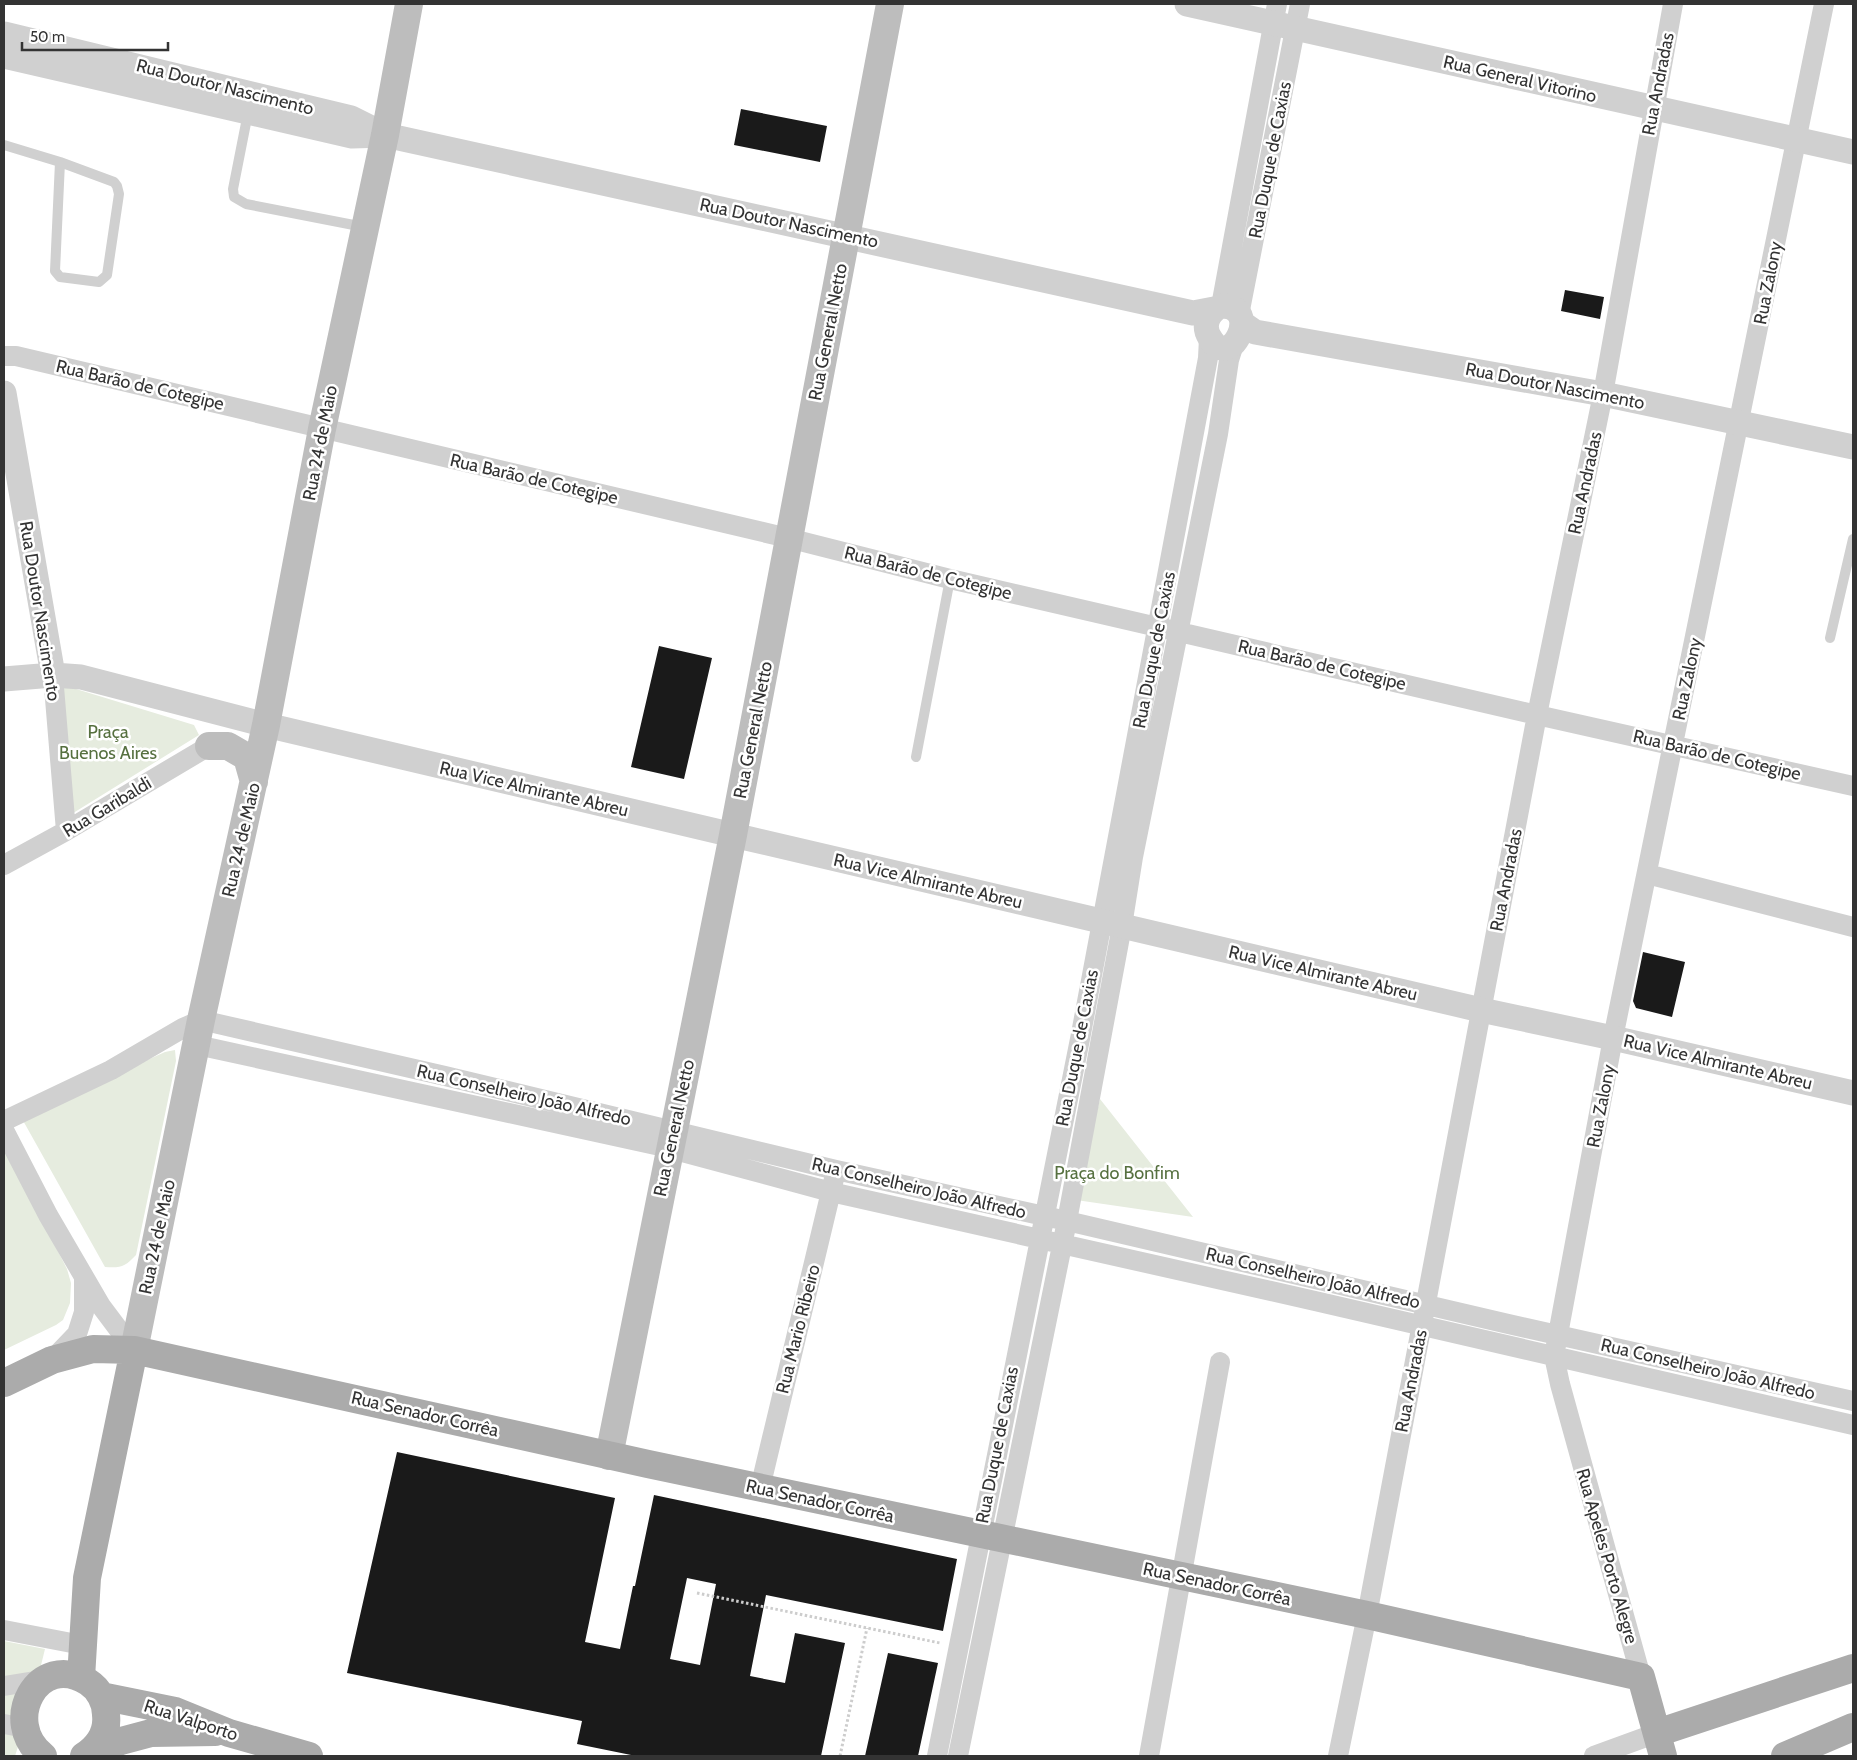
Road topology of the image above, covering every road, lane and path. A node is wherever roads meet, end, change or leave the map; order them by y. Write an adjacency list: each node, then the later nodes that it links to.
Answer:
1 (409, 4): 14 (main road, Rua 24 de Maio)
2 (890, 4): 26 (main road, Rua General Netto)
3 (1187, 4): 7 (street, Rua General Vitorino)
4 (1300, 4): 7 (street, Rua Duque de Caxias)
5 (1674, 4): 12 (street, Rua Andradas)
6 (1824, 4): 17 (street, Rua Zalony)
7 (1282, 18): 10 (street, Rua Duque de Caxias); 11 (street, Rua Duque de Caxias); 12 (street, Rua General Vitorino)
8 (4, 34): 14 (street, Rua Doutor Nascimento)
9 (4, 56): 13 (street, Rua Doutor Nascimento)
10 (1262, 88): 11 (street); 15 (street, Rua Duque de Caxias)
11 (1283, 91): 16 (street, Rua Duque de Caxias)
12 (1653, 108): 17 (street, Rua General Vitorino); 30 (street, Rua Andradas)
13 (248, 112): 14 (street, Rua Doutor Nascimento); 23 (lane)
14 (385, 135): 23 (main road, Rua 24 de Maio); 26 (street, Rua Doutor Nascimento)
15 (1253, 136): 16 (street); 21 (street, Rua Duque de Caxias)
16 (1274, 139): 22 (street, Rua Duque de Caxias)
17 (1796, 140): 19 (street, Rua General Vitorino); 31 (street, Rua Zalony)
18 (4, 145): 20 (lane)
19 (1853, 152)
20 (60, 162): 20 (lane)
21 (1246, 177): 22 (street); 24 (street, Rua Duque de Caxias)
22 (1266, 180): 25 (street, Rua Duque de Caxias)
23 (365, 228): 32 (main road, Rua 24 de Maio)
24 (1236, 229): 25 (street); 27 (street, Rua Duque de Caxias)
25 (1255, 235): 27 (street, Rua Duque de Caxias)
26 (847, 236): 27 (street, Rua Doutor Nascimento); 37 (main road, Rua General Netto)
27 (1225, 325): 30 (street, Rua Doutor Nascimento); 33 (street, Rua Duque de Caxias); 34 (street, Rua Duque de Caxias)
28 (4, 356): 32 (street, Rua Barão de Cotegipe)
29 (4, 393): 44 (street, Rua Doutor Nascimento)
30 (1603, 394): 31 (street, Rua Doutor Nascimento); 47 (street, Rua Andradas)
31 (1740, 423): 35 (street, Rua Doutor Nascimento); 50 (street, Rua Zalony)
32 (322, 429): 37 (street, Rua Barão de Cotegipe); 49 (main road, Rua 24 de Maio)
33 (1195, 430): 34 (street); 36 (street, Rua Duque de Caxias)
34 (1218, 434): 39 (street, Rua Duque de Caxias)
35 (1853, 447)
36 (1175, 535): 39 (street); 41 (street, Rua Duque de Caxias)
37 (788, 538): 40 (street, Rua Barão de Cotegipe); 56 (main road, Rua General Netto)
38 (1853, 539): 43 (lane)
39 (1197, 540): 42 (street, Rua Duque de Caxias)
40 (950, 579): 41 (street, Rua Barão de Cotegipe); 52 (lane)
41 (1158, 628): 42 (street, Rua Barão de Cotegipe); 48 (street, Rua Duque de Caxias)
42 (1178, 632): 47 (street, Rua Barão de Cotegipe); 48 (street, Rua Duque de Caxias)
43 (1830, 638)
44 (53, 675): 45 (street, Rua Vice Almirante Abreu); 46 (street, Rua Vice Almirante Abreu); 55 (street, Rua Doutor Nascimento)
45 (4, 679)
46 (187, 705): 49 (street, Rua Vice Almirante Abreu); 51 (street)
47 (1537, 715): 50 (street, Rua Barão de Cotegipe); 61 (street, Rua Andradas)
48 (1150, 722): 59 (street, Rua Duque de Caxias)
49 (266, 726): 53 (main road, Rua 24 de Maio); 56 (street, Rua Vice Almirante Abreu)
50 (1673, 745): 54 (street, Rua Barão de Cotegipe); 58 (street, Rua Zalony)
51 (209, 746): 53 (main road); 55 (street, Rua Garibaldi)
52 (916, 757)
53 (254, 782): 62 (main road, Rua 24 de Maio)
54 (1853, 786)
55 (66, 831): 57 (street, Rua Garibaldi)
56 (733, 835): 59 (street, Rua Vice Almirante Abreu); 73 (main road, Rua General Netto)
57 (4, 865)
58 (1646, 874): 60 (street); 63 (street, Rua Zalony)
59 (1112, 924): 61 (street, Rua Vice Almirante Abreu); 64 (street, Rua Duque de Caxias); 65 (street, Rua Duque de Caxias)
60 (1853, 927)
61 (1482, 1010): 63 (street, Rua Vice Almirante Abreu); 89 (street, Rua Andradas)
62 (199, 1033): 66 (street, Rua Conselheiro João Alfredo); 69 (street, Rua Conselheiro João Alfredo); 71 (street); 96 (main road, Rua 24 de Maio)
63 (1613, 1038): 67 (street, Rua Vice Almirante Abreu); 92 (street, Rua Zalony)
64 (1080, 1039): 65 (street); 80 (street, Rua Duque de Caxias)
65 (1101, 1044): 81 (street, Rua Duque de Caxias)
66 (445, 1076): 68 (street, Rua Conselheiro João Alfredo); 69 (street)
67 (1853, 1093)
68 (518, 1094): 70 (street); 73 (street, Rua Conselheiro João Alfredo)
69 (441, 1099): 70 (street, Rua Conselheiro João Alfredo)
70 (513, 1114): 73 (street, Rua Conselheiro João Alfredo)
71 (4, 1121)
72 (4, 1130): 85 (street)
73 (671, 1139): 74 (street, Rua Conselheiro João Alfredo); 76 (street, Rua Conselheiro João Alfredo); 109 (main road, Rua General Netto)
74 (764, 1152): 75 (street, Rua Conselheiro João Alfredo); 76 (street)
75 (836, 1170): 77 (street, Rua Mario Ribeiro); 78 (street, Rua Conselheiro João Alfredo)
76 (758, 1172): 77 (street, Rua Conselheiro João Alfredo)
77 (831, 1192): 79 (street, Rua Conselheiro João Alfredo); 110 (street, Rua Mario Ribeiro)
78 (946, 1194): 79 (street); 80 (street, Rua Conselheiro João Alfredo)
79 (941, 1216): 82 (street, Rua Conselheiro João Alfredo)
80 (1044, 1216): 81 (street, Rua Conselheiro João Alfredo); 82 (street, Rua Duque de Caxias)
81 (1067, 1221): 83 (street, Rua Duque de Caxias); 84 (street, Rua Conselheiro João Alfredo)
82 (1038, 1238): 83 (street, Rua Conselheiro João Alfredo); 93 (street, Rua Duque de Caxias)
83 (1062, 1244): 87 (street, Rua Conselheiro João Alfredo); 94 (street, Rua Duque de Caxias)
84 (1242, 1262): 86 (street, Rua Conselheiro João Alfredo); 87 (street)
85 (84, 1277): 96 (street); 98 (street)
86 (1320, 1280): 88 (street); 89 (street, Rua Conselheiro João Alfredo)
87 (1237, 1283): 88 (street, Rua Conselheiro João Alfredo)
88 (1315, 1301): 91 (street, Rua Conselheiro João Alfredo)
89 (1426, 1305): 90 (street, Rua Conselheiro João Alfredo); 91 (street, Rua Andradas)
90 (1504, 1323): 92 (street, Rua Conselheiro João Alfredo); 95 (street)
91 (1422, 1325): 95 (street, Rua Conselheiro João Alfredo); 114 (street, Rua Andradas)
92 (1557, 1335): 97 (street, Rua Zalony); 99 (street, Rua Conselheiro João Alfredo)
93 (1019, 1338): 94 (street); 104 (street, Rua Duque de Caxias)
94 (1042, 1343): 105 (street, Rua Duque de Caxias)
95 (1499, 1343): 97 (street, Rua Conselheiro João Alfredo)
96 (134, 1350): 98 (main road, Rua Senador Corrêa); 109 (main road, Rua Senador Corrêa); 117 (main road, Rua 24 de Maio)
97 (1554, 1356): 101 (street, Rua Conselheiro João Alfredo); 120 (street, Rua Apeles Porto Alegre)
98 (52, 1360): 102 (main road, Rua Senador Corrêa)
99 (1672, 1360): 101 (street); 103 (street, Rua Conselheiro João Alfredo)
100 (1220, 1362): 112 (street)
101 (1667, 1382): 107 (street, Rua Conselheiro João Alfredo)
102 (4, 1383)
103 (1810, 1392): 106 (street, Rua Conselheiro João Alfredo); 107 (street)
104 (1008, 1393): 105 (street); 111 (street, Rua Duque de Caxias)
105 (1031, 1399): 111 (street, Rua Duque de Caxias)
106 (1853, 1401)
107 (1805, 1414): 108 (street, Rua Conselheiro João Alfredo)
108 (1853, 1425)
109 (609, 1456): 110 (main road, Rua Senador Corrêa)
110 (760, 1488): 111 (main road, Rua Senador Corrêa)
111 (991, 1537): 112 (main road, Rua Senador Corrêa); 118 (street, Rua Duque de Caxias); 134 (street, Rua Duque de Caxias)
112 (1182, 1577): 114 (main road, Rua Senador Corrêa); 135 (street)
113 (697, 1592): 115 (path)
114 (1367, 1615): 120 (main road, Rua Senador Corrêa); 136 (street, Rua Andradas)
115 (867, 1628): 118 (path); 132 (path)
116 (4, 1630): 117 (street)
117 (82, 1645): 121 (main road, Rua 24 de Maio)
118 (960, 1647): 133 (street, Rua Duque de Caxias)
119 (1853, 1668): 128 (main road)
120 (1641, 1677): 128 (main road, Rua Apeles Porto Alegre)
121 (81, 1678): 122 (main road); 124 (main road)
122 (41, 1680): 123 (street); 125 (main road)
123 (4, 1686)
124 (101, 1696): 127 (main road, Rua Valporto); 129 (main road)
125 (12, 1726): 130 (main road)
126 (1853, 1727): 138 (main road)
127 (229, 1733): 129 (main road); 131 (main road, Rua Valporto)
128 (1660, 1745): 137 (street)
129 (88, 1754)
130 (43, 1756)
131 (309, 1756)
132 (840, 1756)
133 (937, 1756)
134 (958, 1756)
135 (1149, 1756)
136 (1338, 1756)
137 (1594, 1756)
138 (1785, 1756)

